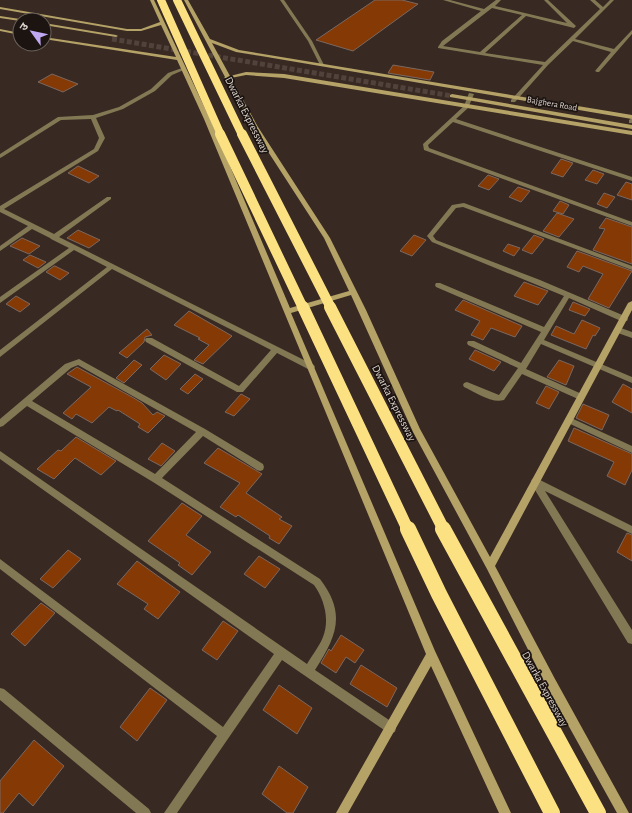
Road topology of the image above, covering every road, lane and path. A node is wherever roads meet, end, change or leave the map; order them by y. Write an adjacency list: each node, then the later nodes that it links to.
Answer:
1 (152, 0): 19 (street)
2 (162, 0): 102 (highway, bridge)
3 (177, 0): 103 (highway, Dwarka Expressway, bridge)
4 (186, 0): 30 (street)
5 (282, 0): 35 (street)
6 (444, 0): 14 (street)
7 (499, 0): 11 (street)
8 (546, 0): 22 (street)
9 (592, 0): 13 (street)
10 (612, 0): 13 (street)
11 (491, 6): 14 (street); 15 (street)
12 (0, 8): 19 (street)
13 (603, 9): 25 (street)
14 (485, 11): 32 (street)
15 (524, 15): 22 (street); 32 (street)
16 (0, 17): 17 (street)
17 (12, 19)
18 (0, 22): 20 (street)
19 (163, 23): 33 (street)
20 (12, 24)
21 (52, 26): 24 (street)
22 (574, 26): 25 (street)
23 (0, 30): 27 (street)
24 (52, 30)
25 (580, 30): 29 (street)
26 (632, 31): 31 (street)
27 (12, 32)
28 (52, 39): 33 (street)
29 (571, 39): 31 (street); 34 (street)
30 (208, 40): 35 (street); 38 (street)
31 (614, 51): 37 (street)
32 (481, 54): 34 (street)
33 (179, 59): 36 (street)
34 (546, 64): 41 (street)
35 (322, 65): 41 (street)
36 (184, 69): 43 (street); 63 (street)
37 (597, 72)
38 (227, 78): 42 (street); 59 (street)
39 (453, 94): 40 (street)
40 (470, 96): 41 (street, Bajghera Road); 42 (street); 45 (street, Bajghera Road)
41 (515, 100): 45 (street, Bajghera Road)
42 (466, 107): 44 (street); 46 (street)
43 (93, 117): 47 (street); 50 (street)
44 (453, 120): 48 (street); 51 (street)
45 (632, 121)
46 (632, 133)
47 (0, 156)
48 (632, 179)
49 (109, 198): 53 (street)
50 (0, 210): 52 (street)
51 (632, 224)
52 (31, 227): 53 (street); 55 (street)
53 (53, 238): 54 (street)
54 (73, 248): 56 (street); 61 (street)
55 (0, 249)
56 (111, 267): 71 (street); 72 (street)
57 (632, 268): 60 (street)
58 (438, 285): 66 (street)
59 (353, 292): 63 (street); 90 (street)
60 (568, 295): 64 (street); 66 (street)
61 (0, 301)
62 (632, 304): 64 (street)
63 (288, 311): 74 (street)
64 (624, 319): 65 (street)
65 (618, 330): 67 (street); 73 (street)
66 (546, 331): 69 (street)
67 (632, 335)
68 (149, 340): 71 (street)
69 (540, 341): 73 (street); 75 (street)
70 (471, 343): 75 (street)
71 (276, 350): 74 (street)
72 (0, 354)
73 (598, 366): 76 (street); 78 (street)
74 (311, 367): 93 (street)
75 (522, 368): 77 (street); 78 (street)
76 (632, 380)
77 (467, 385)
78 (582, 397): 80 (street)
79 (26, 401): 81 (street); 82 (street); 86 (street)
80 (569, 420): 83 (street); 87 (street)
81 (0, 424)
82 (202, 431): 85 (street); 86 (street)
83 (632, 450)
84 (0, 454): 92 (street)
85 (260, 467)
86 (156, 479): 94 (street)
87 (535, 482): 88 (street); 90 (street); 91 (street)
88 (632, 530)
89 (0, 563): 97 (street)
90 (490, 566): 104 (street)
91 (631, 633)
92 (281, 653): 94 (street); 97 (street)
93 (431, 655): 96 (street); 101 (street)
94 (308, 670): 96 (street)
95 (0, 693): 98 (street)
96 (391, 728): 100 (street)
97 (224, 734): 99 (street)
98 (145, 813)
99 (170, 813)
100 (342, 813)
101 (505, 813)
102 (552, 813)
103 (598, 813)
104 (623, 813)

